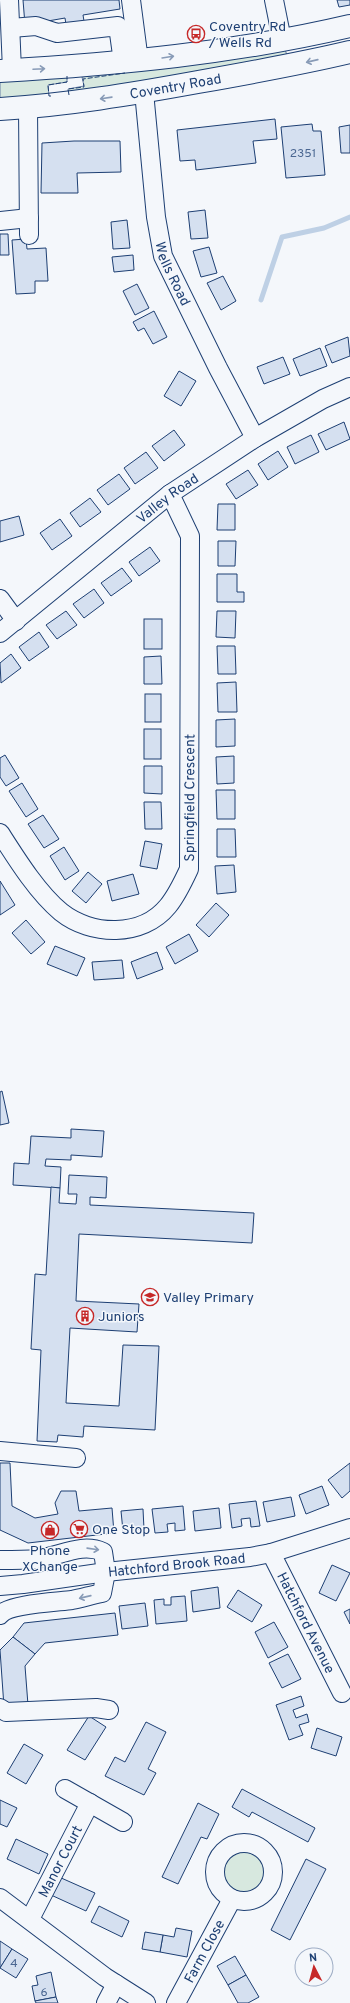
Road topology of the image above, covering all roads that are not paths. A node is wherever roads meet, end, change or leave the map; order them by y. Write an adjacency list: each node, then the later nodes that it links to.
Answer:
1 (9, 0): 5 (street)
2 (131, 0): 8 (street)
3 (274, 0): 6 (street)
4 (350, 26): 6 (highway, Coventry Road)
5 (11, 28): 8 (street); 9 (street)
6 (282, 40): 8 (highway, Coventry Road, one-way to 6)
7 (350, 52): 10 (highway, Coventry Road, one-way to 10)
8 (131, 62): 9 (highway, Coventry Road, one-way to 8)
9 (6, 70)
10 (144, 92): 11 (highway, Coventry Road, one-way to 11); 15 (street, Wells Road)
11 (28, 107): 12 (highway, Coventry Road); 13 (street)
12 (0, 109)
13 (4, 220)
14 (350, 387): 15 (street, Valley Road)
15 (255, 438): 16 (street, Valley Road)
16 (170, 494): 18 (street, Valley Road); 20 (street, Springfield Crescent)
17 (0, 599): 18 (street)
18 (16, 621): 19 (street, Valley Road)
19 (0, 633)
20 (0, 832)
21 (0, 1451): 22 (street)
22 (76, 1458)
23 (350, 1528): 24 (street, Hatchford Brook Road)
24 (271, 1553): 26 (street, Hatchford Brook Road); 29 (street, Hatchford Avenue)
25 (0, 1560): 26 (street, one-way to 26)
26 (106, 1572): 27 (street, Hatchford Brook Road); 28 (street, one-way to 28)
27 (0, 1586)
28 (0, 1615)
29 (342, 1693)
30 (0, 1708): 31 (street)
31 (109, 1710)
32 (65, 1789): 33 (street)
33 (90, 1803): 34 (street); 37 (street, Manor Court)
34 (123, 1822)
35 (0, 1898): 37 (street)
36 (232, 1899): 41 (street, Farm Close)
37 (30, 1919): 38 (street)
38 (116, 1984): 39 (street); 40 (street)
39 (106, 2003)
40 (146, 2003)
41 (176, 2003)

